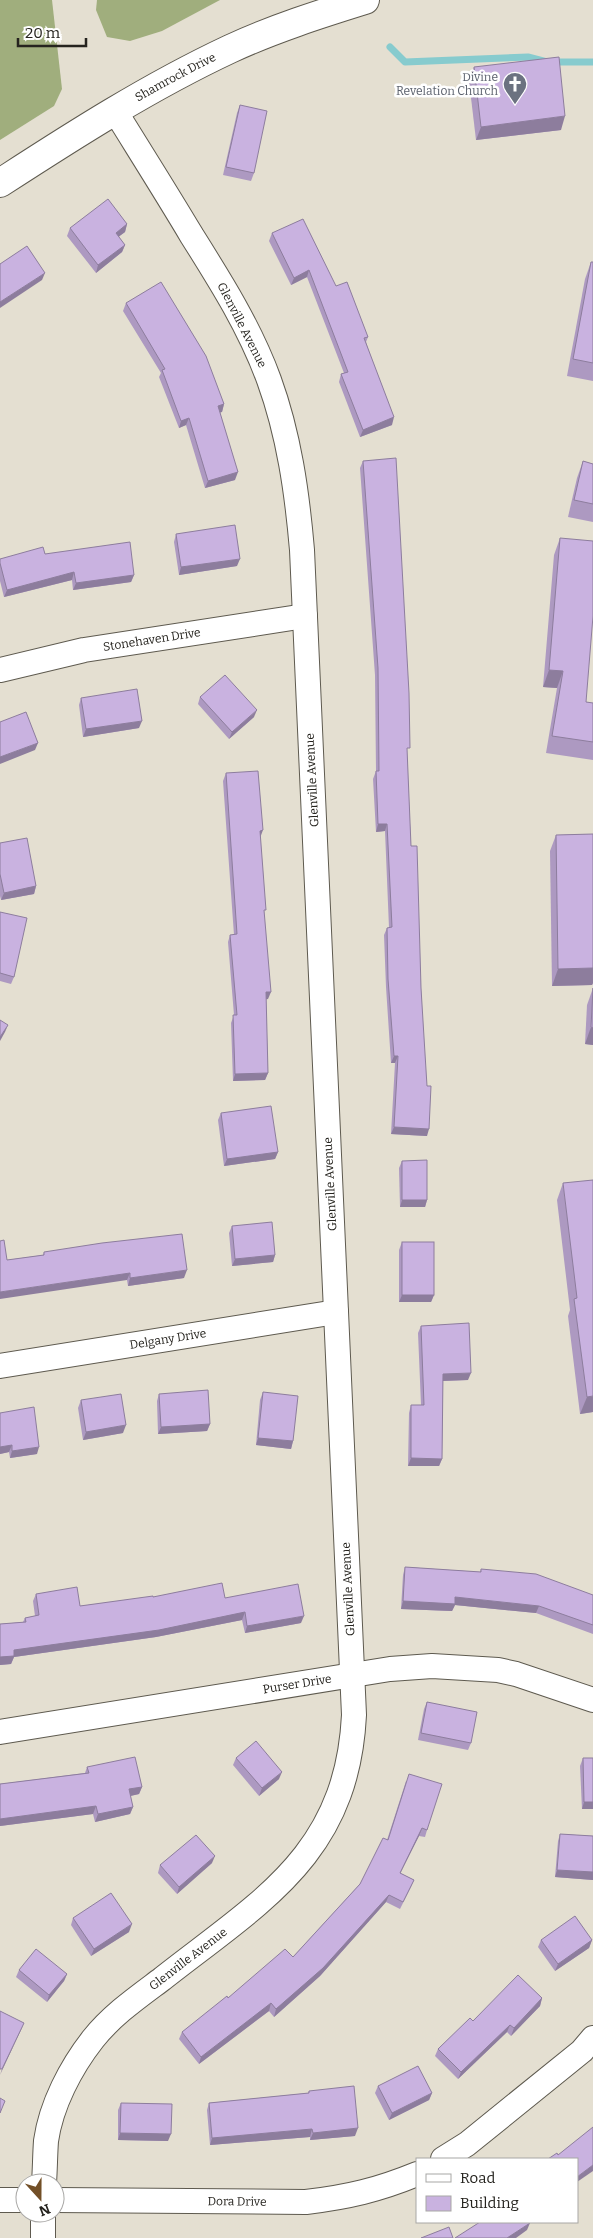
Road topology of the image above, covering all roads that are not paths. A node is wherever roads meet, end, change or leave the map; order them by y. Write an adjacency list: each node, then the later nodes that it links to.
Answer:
1 (365, 0): 2 (street, Shamrock Drive)
2 (115, 111): 3 (street, Shamrock Drive); 4 (street, Glenville Avenue)
3 (0, 184)
4 (305, 616): 5 (street, Stonehaven Drive); 6 (street, Glenville Avenue)
5 (0, 670)
6 (336, 1312): 7 (street, Delgany Drive); 8 (street, Glenville Avenue)
7 (0, 1366)
8 (352, 1675): 9 (street, Purser Drive); 10 (street, Purser Drive); 13 (street, Glenville Avenue)
9 (593, 1700)
10 (0, 1732)
11 (593, 2038): 12 (street)
12 (445, 2158)
13 (44, 2173)
14 (416, 2174): 17 (street, Dora Drive)
15 (0, 2200): 16 (street)
16 (15, 2200)
17 (65, 2200)
18 (43, 2223): 19 (street)
19 (43, 2238)

